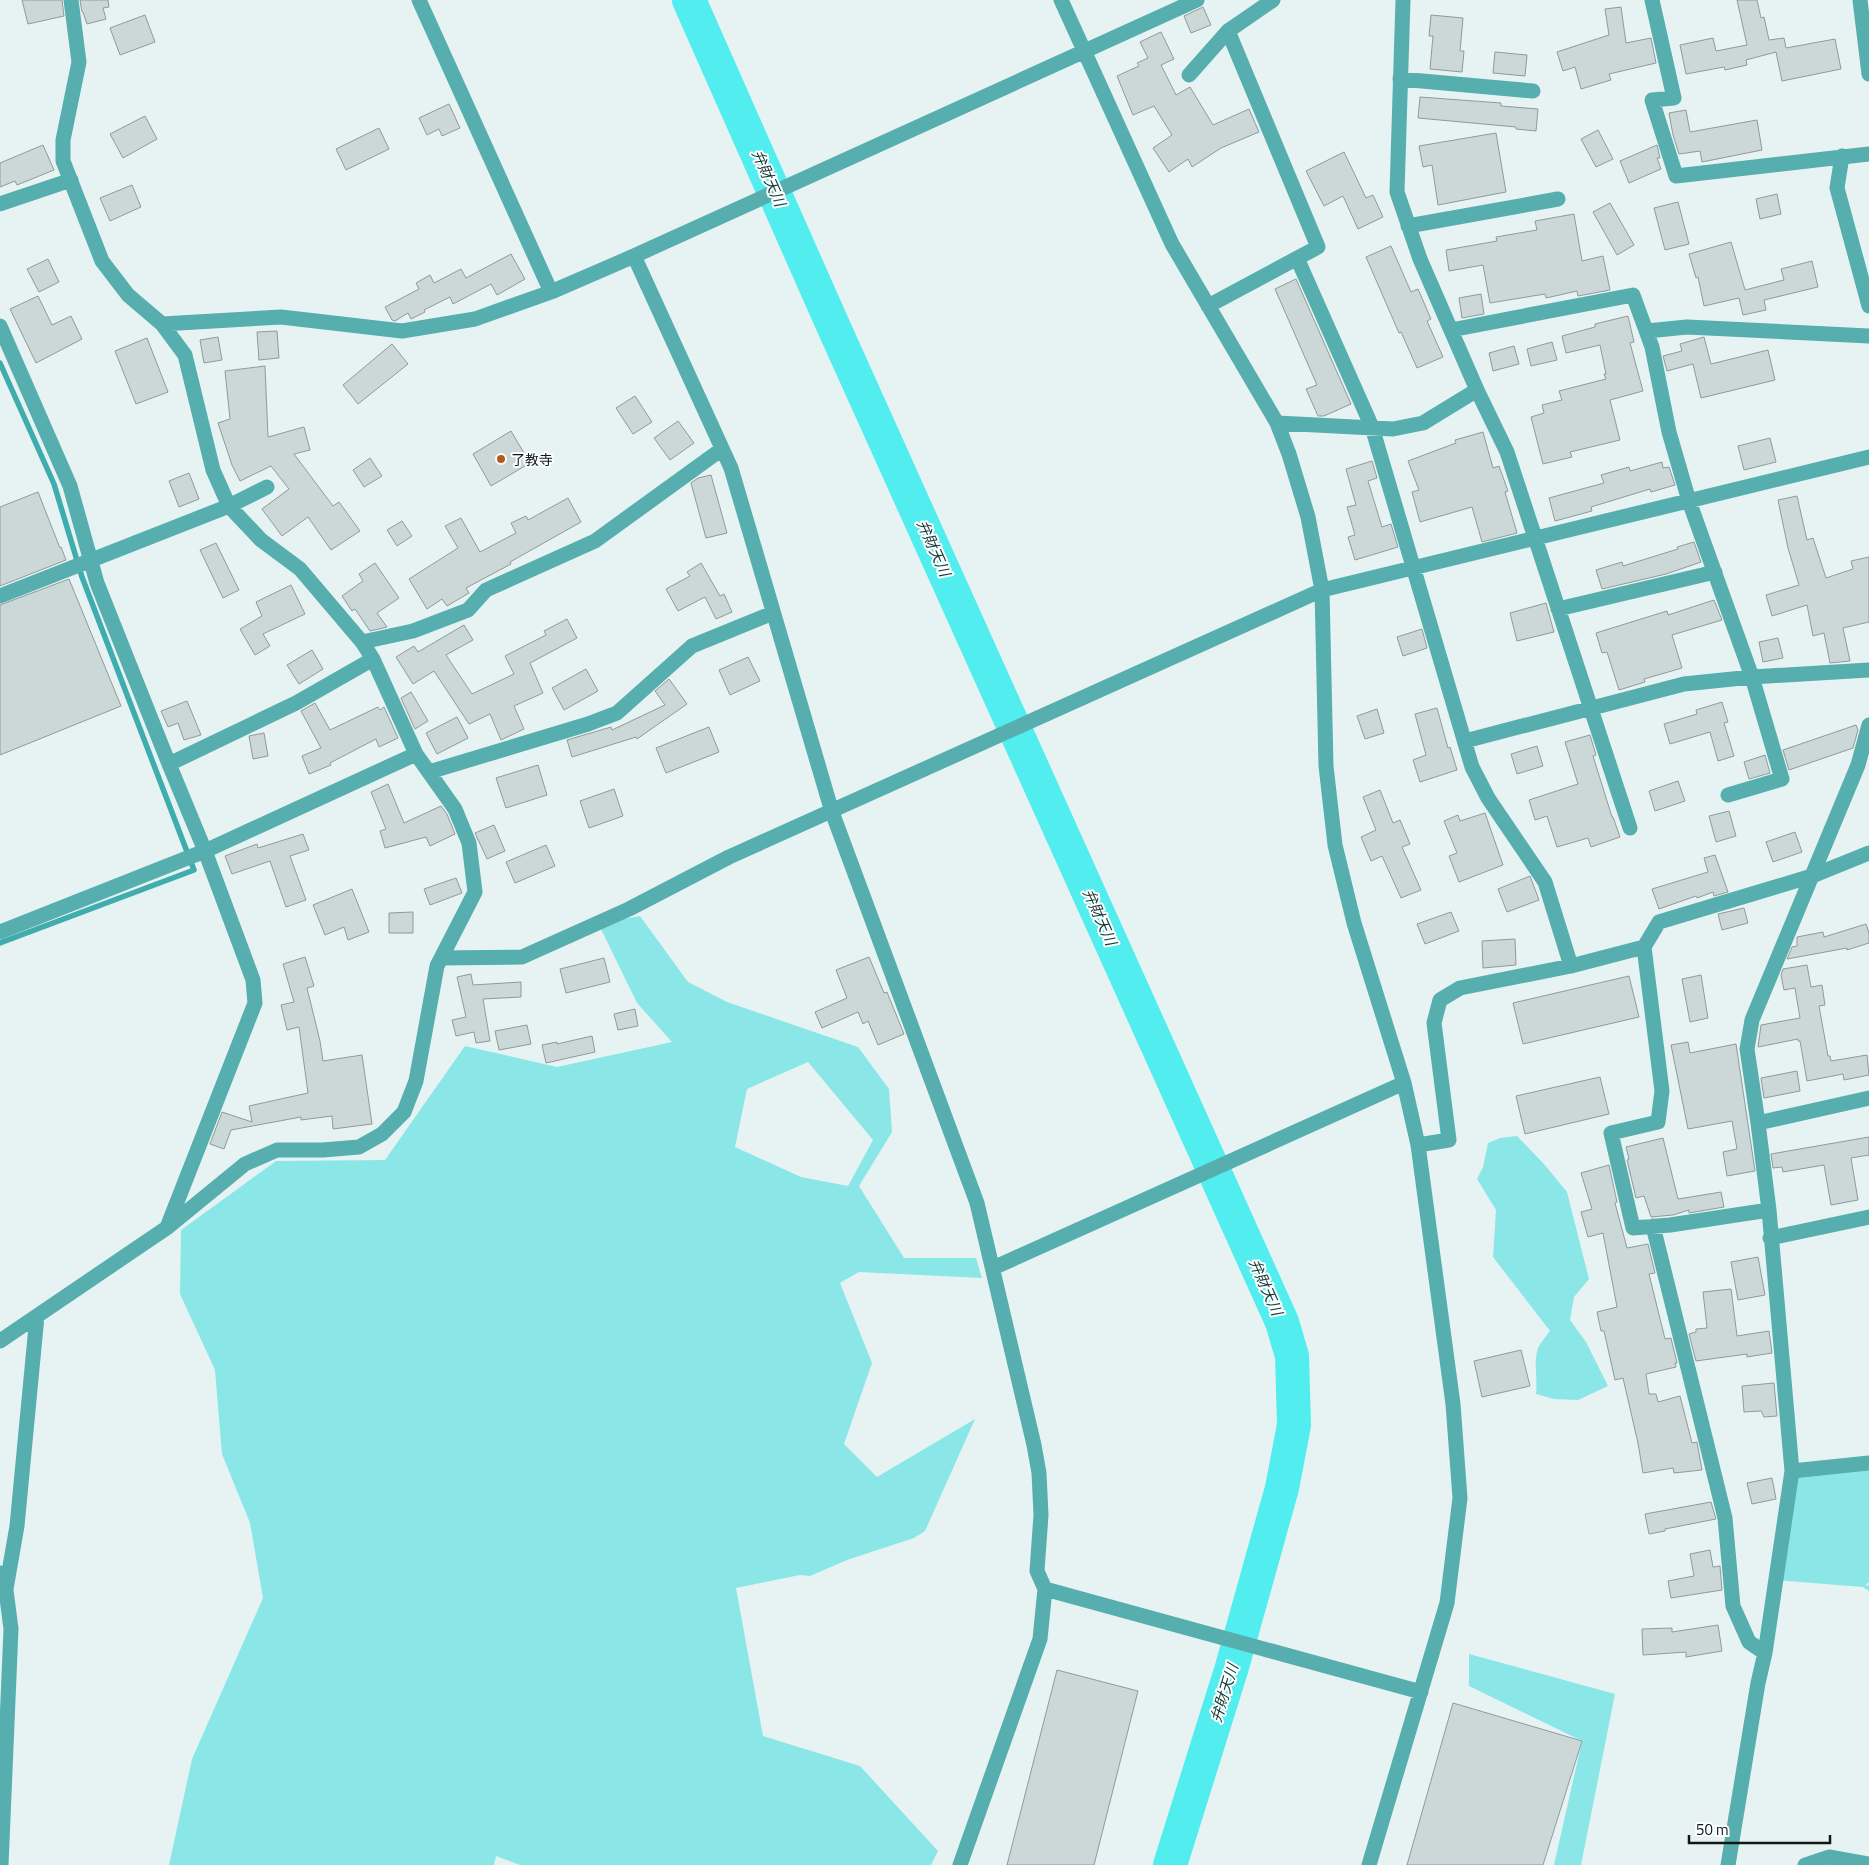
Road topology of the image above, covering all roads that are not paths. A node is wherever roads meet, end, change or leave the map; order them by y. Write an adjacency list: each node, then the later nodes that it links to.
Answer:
1 (71, 0): 17 (street)
2 (419, 0): 23 (street)
3 (1061, 0): 10 (street)
4 (1197, 0): 10 (street)
5 (1273, 0): 9 (street)
6 (1403, 0): 13 (street)
7 (1652, 0): 16 (street)
8 (1860, 0): 11 (street)
9 (1228, 31): 12 (street); 22 (street)
10 (1085, 51): 21 (street); 24 (street)
11 (1869, 74)
12 (1188, 75)
13 (1400, 79): 14 (street); 20 (street)
14 (1533, 91)
15 (1869, 154): 16 (street)
16 (1842, 156): 25 (street)
17 (70, 180): 19 (street); 26 (street)
18 (1558, 199): 20 (street)
19 (0, 204)
20 (1408, 226): 28 (street)
21 (634, 256): 23 (street); 34 (street)
22 (1297, 258): 24 (street); 33 (street)
23 (550, 292): 26 (street)
24 (1208, 306): 32 (street)
25 (1869, 306)
26 (162, 324): 38 (street)
27 (0, 326): 40 (street)
28 (1451, 330): 29 (street); 31 (street)
29 (1647, 331): 30 (street); 37 (street)
30 (1869, 336)
31 (1477, 390): 33 (street); 39 (street)
32 (1277, 423): 33 (street); 43 (street)
33 (1372, 427): 41 (street)
34 (722, 449): 46 (street); 47 (street)
35 (1869, 457): 37 (street)
36 (267, 487): 38 (street)
37 (1689, 501): 39 (street); 42 (street)
38 (229, 506): 40 (street); 47 (street)
39 (1534, 538): 41 (street); 45 (street)
40 (91, 560): 44 (street); 55 (street)
41 (1414, 567): 43 (street); 53 (street)
42 (1715, 572): 45 (street); 50 (street)
43 (1322, 590): 58 (street); 67 (street)
44 (0, 596)
45 (1558, 609): 51 (street)
46 (773, 613): 56 (street); 58 (street)
47 (362, 642): 48 (street)
48 (373, 660): 54 (street); 55 (street)
49 (1869, 670): 50 (street)
50 (1752, 677): 51 (street); 57 (street)
51 (1591, 708): 53 (street); 59 (street)
52 (1869, 725): 62 (street)
53 (1465, 741): 66 (street)
54 (416, 754): 56 (street); 60 (street)
55 (168, 764): 60 (street)
56 (429, 772): 65 (street)
57 (1728, 795)
58 (832, 812): 65 (street); 76 (street)
59 (1630, 828)
60 (205, 851): 63 (street); 74 (street)
61 (1869, 853): 62 (street)
62 (1812, 876): 64 (street); 69 (street)
63 (0, 932)
64 (1644, 947): 66 (street); 73 (street)
65 (442, 958): 74 (street)
66 (1570, 966): 70 (street)
67 (1404, 1083): 70 (street); 76 (street)
68 (1869, 1098): 69 (street)
69 (1758, 1123): 71 (street)
70 (1418, 1145): 85 (street)
71 (1768, 1210): 73 (street); 75 (street)
72 (1869, 1217): 75 (street)
73 (1653, 1226): 84 (street)
74 (168, 1227): 77 (street)
75 (1770, 1238): 80 (street)
76 (993, 1268): 82 (street)
77 (37, 1316): 78 (street); 83 (street)
78 (0, 1341)
79 (1869, 1463): 80 (street)
80 (1792, 1472): 84 (street)
81 (0, 1573): 83 (street)
82 (1045, 1589): 85 (street); 88 (street)
83 (6, 1590): 87 (street)
84 (1765, 1653): 90 (street)
85 (1421, 1692): 89 (street)
86 (1869, 1864): 91 (street)
87 (1, 1865)
88 (960, 1865)
89 (1369, 1865)
90 (1728, 1865)
91 (1805, 1865)

